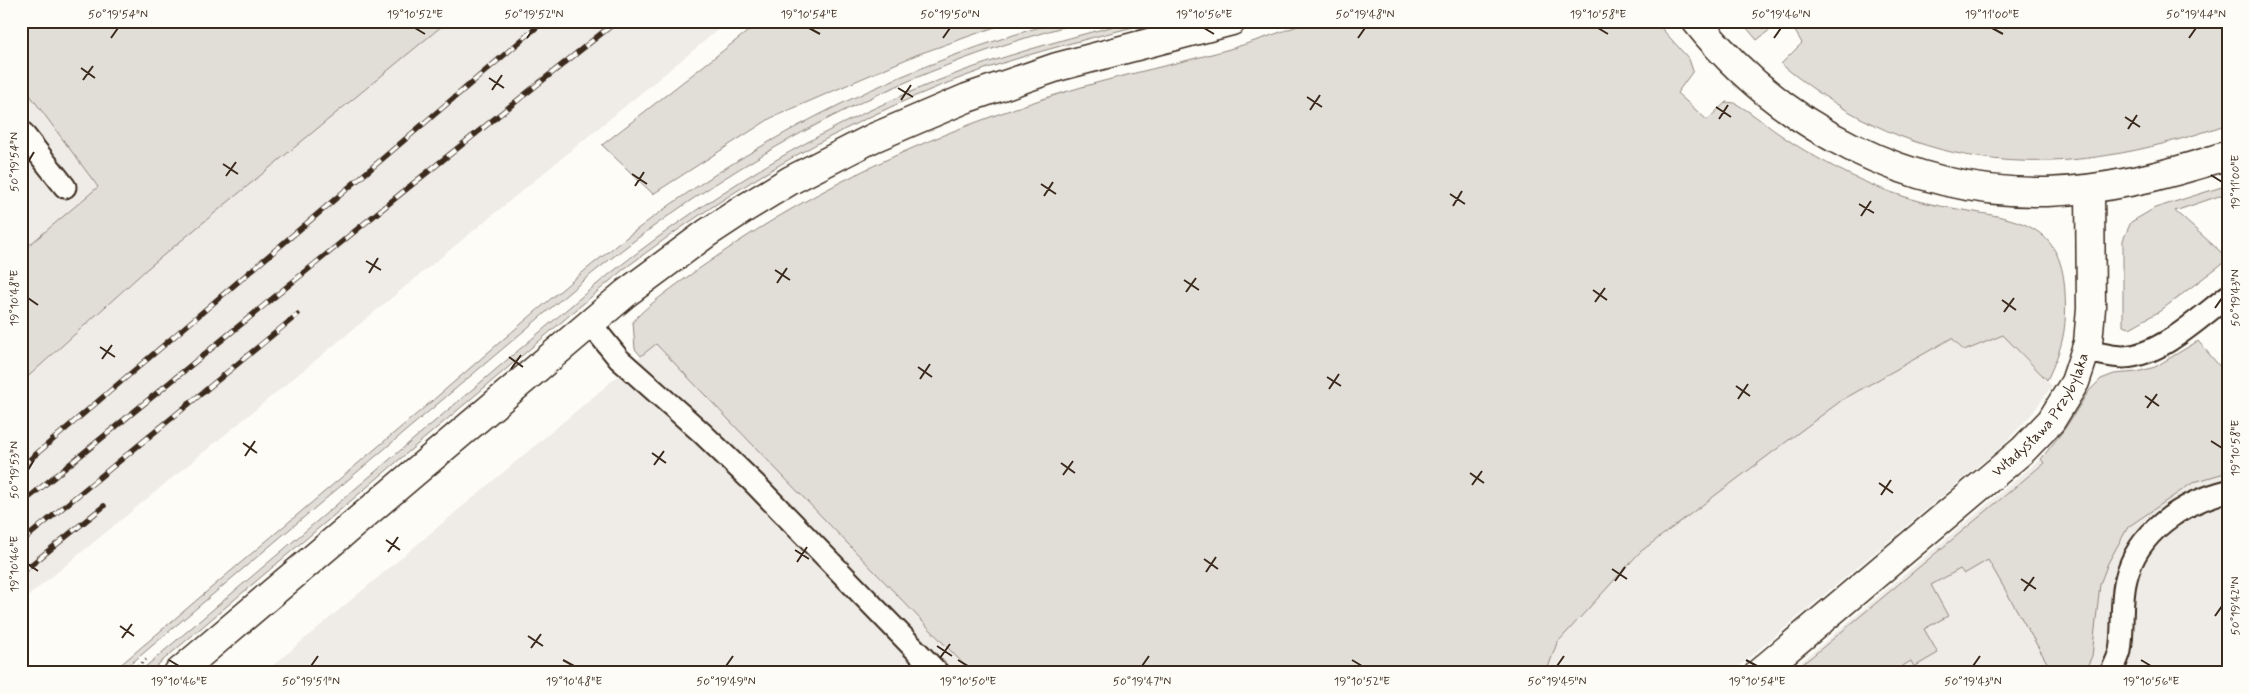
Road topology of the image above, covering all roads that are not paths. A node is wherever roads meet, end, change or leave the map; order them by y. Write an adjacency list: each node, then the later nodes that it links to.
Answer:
1 (1232, 21): 8 (street)
2 (1696, 21): 6 (street)
3 (21, 131): 5 (lane)
4 (2228, 154): 6 (street)
5 (65, 187)
6 (2090, 189): 9 (street, Władysława Przybylaka)
7 (2228, 296): 9 (lane)
8 (590, 323): 11 (street); 12 (lane)
9 (2086, 351): 13 (street, Władysława Przybylaka)
10 (2228, 491): 14 (lane)
11 (178, 673)
12 (938, 673)
13 (1759, 673)
14 (2111, 673)

